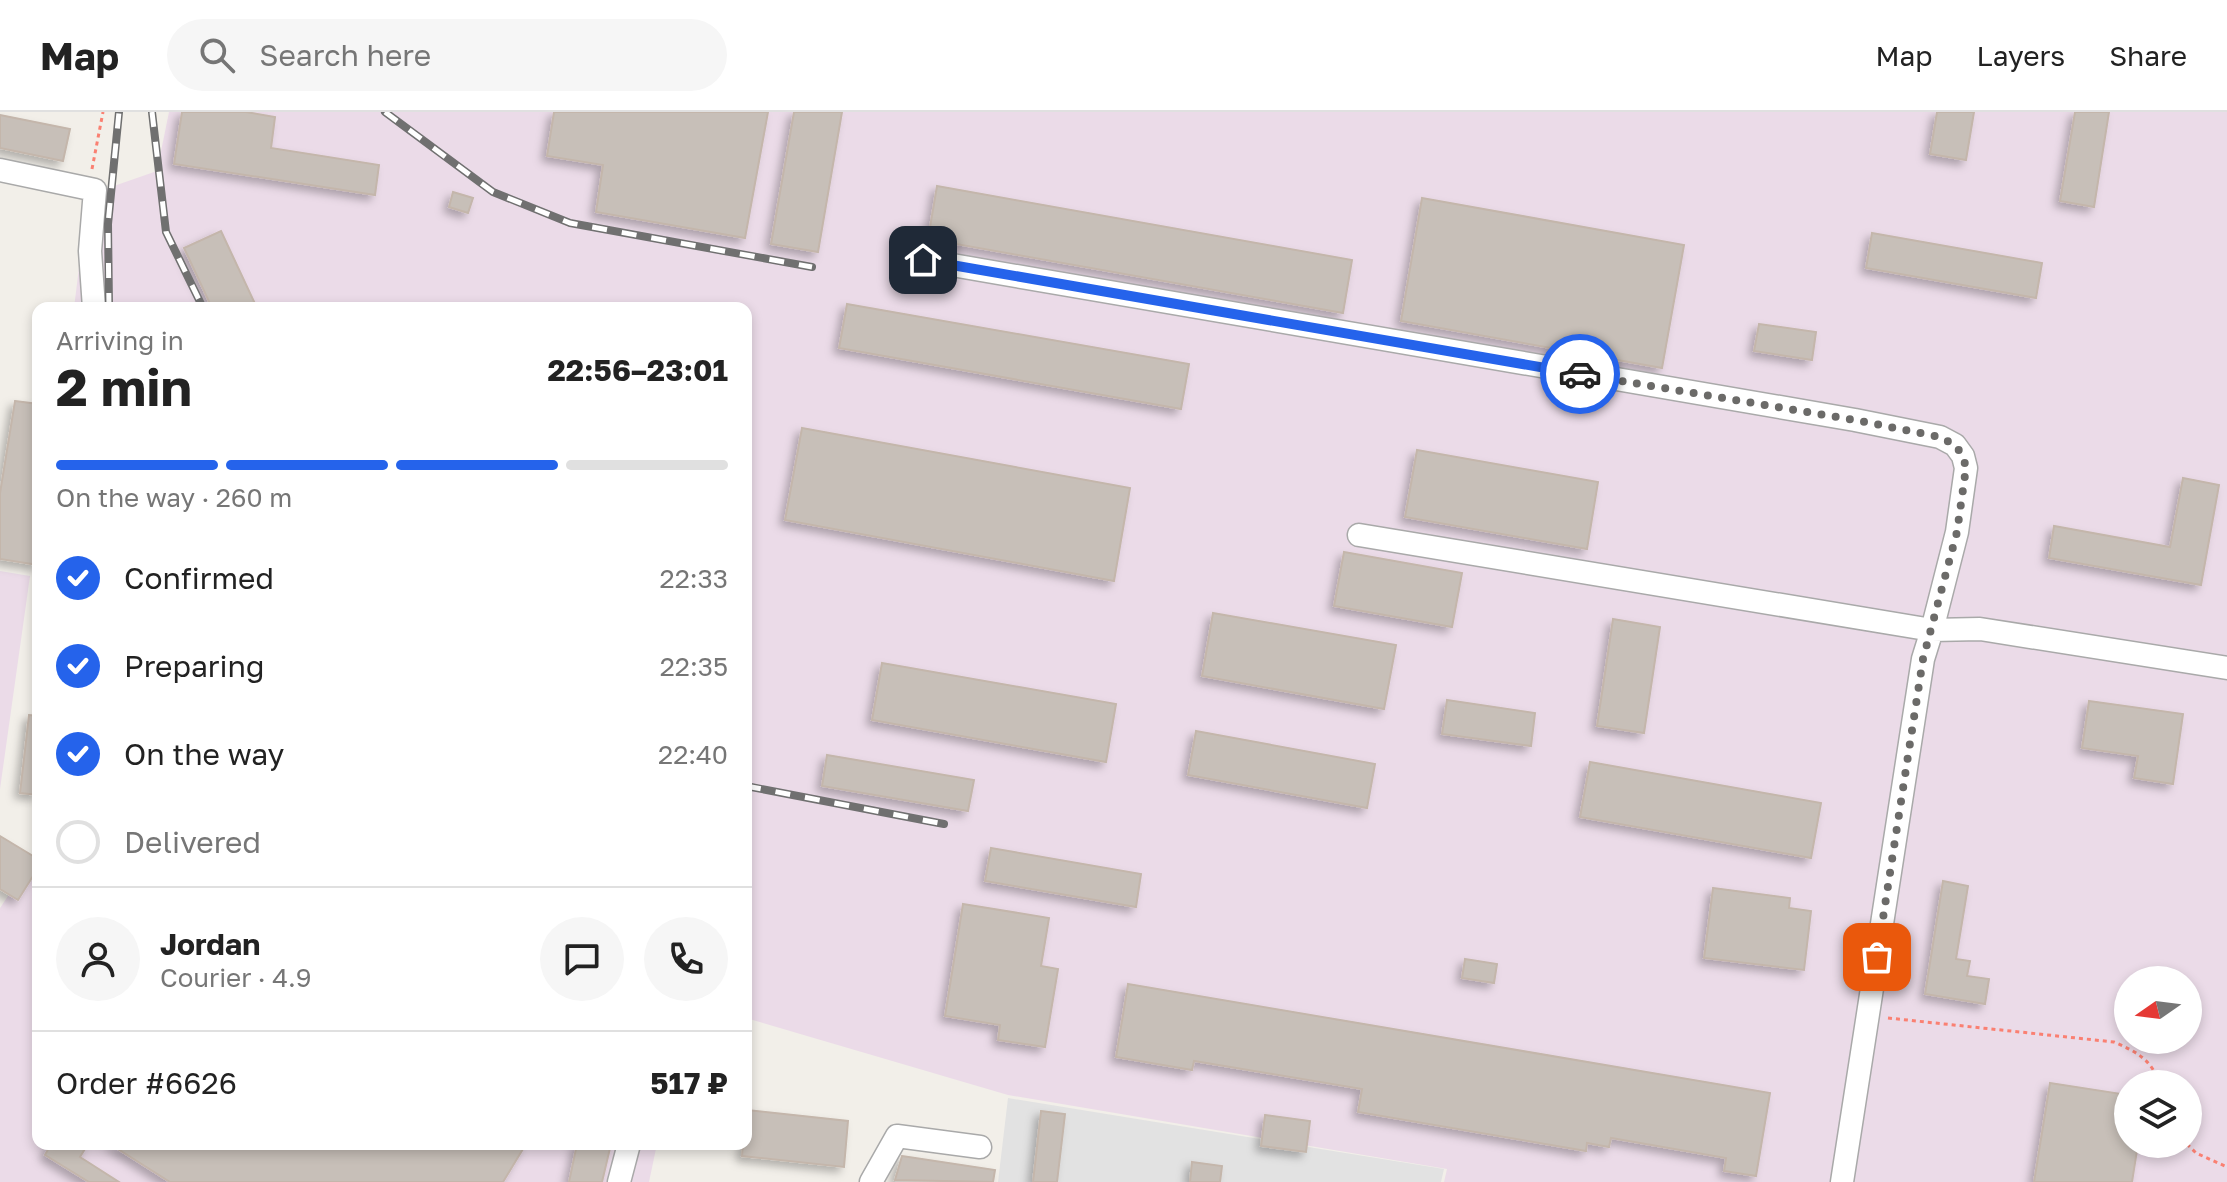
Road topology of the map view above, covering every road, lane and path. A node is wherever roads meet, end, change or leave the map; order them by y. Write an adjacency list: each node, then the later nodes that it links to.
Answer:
1 (103, 112): 3 (path)
2 (0, 170): 3 (street)
3 (92, 189): 5 (street)
4 (923, 260): 7 (street)
5 (94, 302)
6 (1359, 535): 7 (street)
7 (1932, 630): 8 (street); 9 (street)
8 (2227, 668)
9 (1868, 1016): 10 (path); 17 (street)
10 (2153, 1070)
11 (980, 1147): 16 (street)
12 (627, 1150): 15 (street)
13 (2202, 1156): 14 (path)
14 (2227, 1167)
15 (619, 1182)
16 (871, 1182)
17 (1842, 1182)

